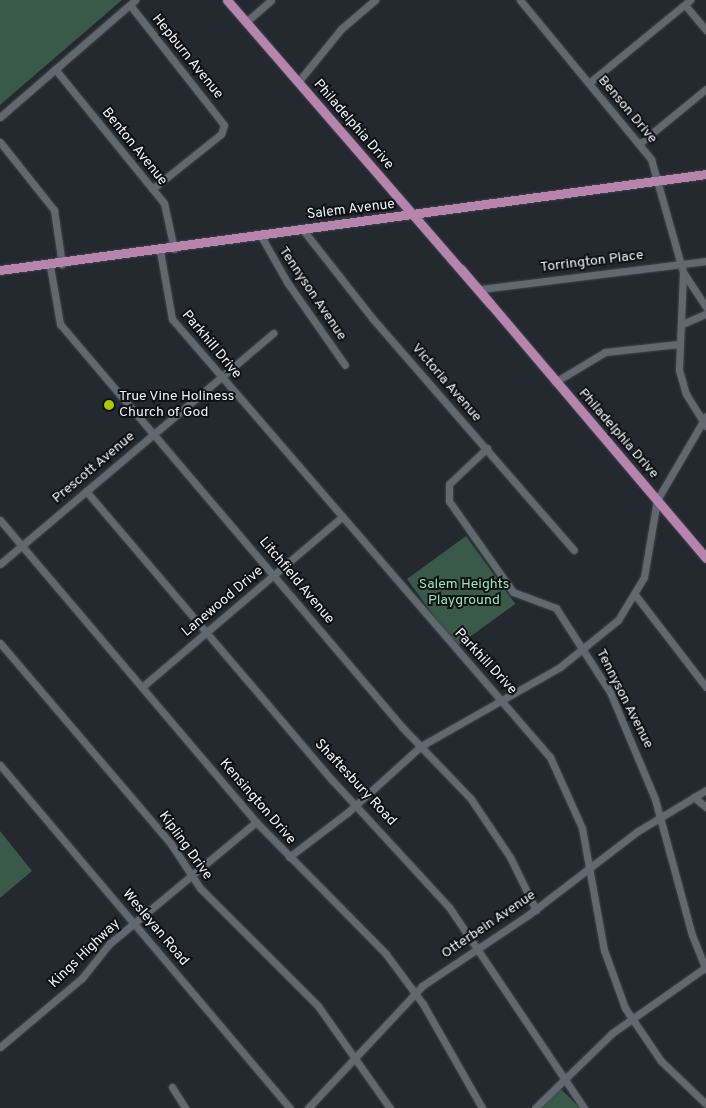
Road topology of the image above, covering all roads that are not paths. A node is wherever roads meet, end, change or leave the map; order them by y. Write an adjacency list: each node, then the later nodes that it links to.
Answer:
1 (227, 0): 7 (main road, Philadelphia Drive)
2 (271, 0): 7 (street)
3 (374, 0): 10 (street)
4 (520, 0): 11 (street, Benson Drive)
5 (132, 2): 9 (street); 18 (street, Hepburn Avenue)
6 (687, 2): 8 (street); 11 (street)
7 (246, 22): 10 (main road, Philadelphia Drive)
8 (706, 30)
9 (55, 70): 13 (street); 18 (street, Benton Avenue)
10 (298, 82): 19 (main road, Philadelphia Drive)
11 (589, 83): 15 (street, Benson Drive)
12 (706, 89): 15 (street)
13 (0, 117)
14 (0, 142): 25 (street)
15 (640, 143): 17 (street, Benson Drive)
16 (706, 174): 17 (main road, Salem Avenue)
17 (657, 180): 19 (main road, Salem Avenue); 26 (street, Benson Drive)
18 (152, 189): 22 (street, Benton Avenue)
19 (413, 215): 20 (main road, Salem Avenue); 28 (main road, Philadelphia Drive)
20 (303, 230): 21 (main road, Salem Avenue); 43 (street, Victoria Avenue)
21 (262, 236): 22 (main road, Salem Avenue); 38 (street, Tennyson Avenue)
22 (174, 249): 23 (main road, Salem Avenue)
23 (160, 251): 25 (main road, Salem Avenue); 39 (street, Parkhill Drive)
24 (706, 261): 26 (street, Torrington Place)
25 (62, 264): 27 (main road, Salem Avenue)
26 (680, 264): 30 (street, Benson Drive); 31 (street, Torrington Place)
27 (50, 266): 29 (main road, Salem Avenue); 42 (street, Litchfield Avenue)
28 (459, 268): 31 (main road, Philadelphia Drive); 32 (main road, Philadelphia Drive)
29 (0, 270)
30 (683, 272): 33 (street, Benson Drive); 35 (street)
31 (482, 288): 32 (main road, Philadelphia Drive)
32 (490, 304): 40 (main road, Philadelphia Drive)
33 (706, 307)
34 (706, 314): 35 (street)
35 (682, 324): 37 (street)
36 (273, 334): 39 (street, Prescott Avenue)
37 (679, 344): 40 (street); 41 (street)
38 (345, 365)
39 (222, 376): 42 (street, Prescott Avenue); 46 (street, Parkhill Drive)
40 (555, 382): 45 (main road, Philadelphia Drive)
41 (705, 421): 45 (street)
42 (153, 434): 44 (street, Prescott Avenue); 52 (street, Litchfield Avenue)
43 (487, 448): 49 (street, Victoria Avenue); 56 (street, Tennyson Avenue)
44 (86, 491): 48 (street, Prescott Avenue); 54 (street, Shaftesbury Road)
45 (657, 500): 50 (main road, Philadelphia Drive); 53 (street)
46 (342, 517): 52 (street, Lanewood Drive); 59 (street, Parkhill Drive)
47 (0, 520): 48 (street, Kensington Drive)
48 (22, 546): 51 (street, Prescott Avenue); 57 (street, Kensington Drive)
49 (574, 550)
50 (706, 558)
51 (0, 564)
52 (274, 575): 54 (street, Lanewood Drive); 60 (street, Litchfield Avenue)
53 (636, 596): 56 (street); 58 (street)
54 (206, 633): 57 (street, Lanewood Drive); 64 (street, Shaftesbury Road)
55 (0, 643): 70 (street, Kipling Drive)
56 (585, 649): 59 (street); 66 (street, Tennyson Avenue)
57 (142, 687): 67 (street, Kensington Drive)
58 (706, 687)
59 (502, 700): 60 (street); 69 (street, Parkhill Drive)
60 (421, 746): 64 (street); 71 (street, Litchfield Avenue)
61 (0, 765): 72 (street, Wesleyan Road)
62 (706, 790): 63 (street, Otterbein Avenue)
63 (694, 797): 65 (street); 66 (street, Otterbein Avenue)
64 (356, 806): 68 (street); 73 (street, Shaftesbury Road)
65 (706, 808)
66 (660, 817): 69 (street, Otterbein Avenue); 74 (street, Tennyson Avenue)
67 (256, 822): 68 (street, Kensington Drive); 70 (street, Kings Highway)
68 (289, 857): 75 (street, Kensington Drive)
69 (590, 866): 71 (street, Otterbein Avenue); 76 (street, Parkhill Drive)
70 (190, 877): 72 (street, Kings Highway); 78 (street, Kipling Drive)
71 (536, 910): 73 (street, Otterbein Avenue)
72 (135, 924): 77 (street, Kings Highway); 83 (street, Wesleyan Road)
73 (479, 948): 75 (street, Otterbein Avenue); 79 (street, Shaftesbury Road)
74 (706, 968): 76 (street)
75 (415, 992): 78 (street, Otterbein Avenue); 86 (street, Kensington Drive)
76 (630, 1018): 79 (street); 81 (street, Parkhill Drive)
77 (0, 1047)
78 (357, 1056): 84 (street, Otterbein Avenue); 85 (street, Kipling Drive)
79 (562, 1078): 87 (street); 88 (street, Shaftesbury Road)
80 (172, 1087): 82 (street)
81 (706, 1104)
82 (185, 1108)
83 (290, 1108)
84 (308, 1108)
85 (390, 1108)
86 (482, 1108)
87 (535, 1108)
88 (584, 1108)

